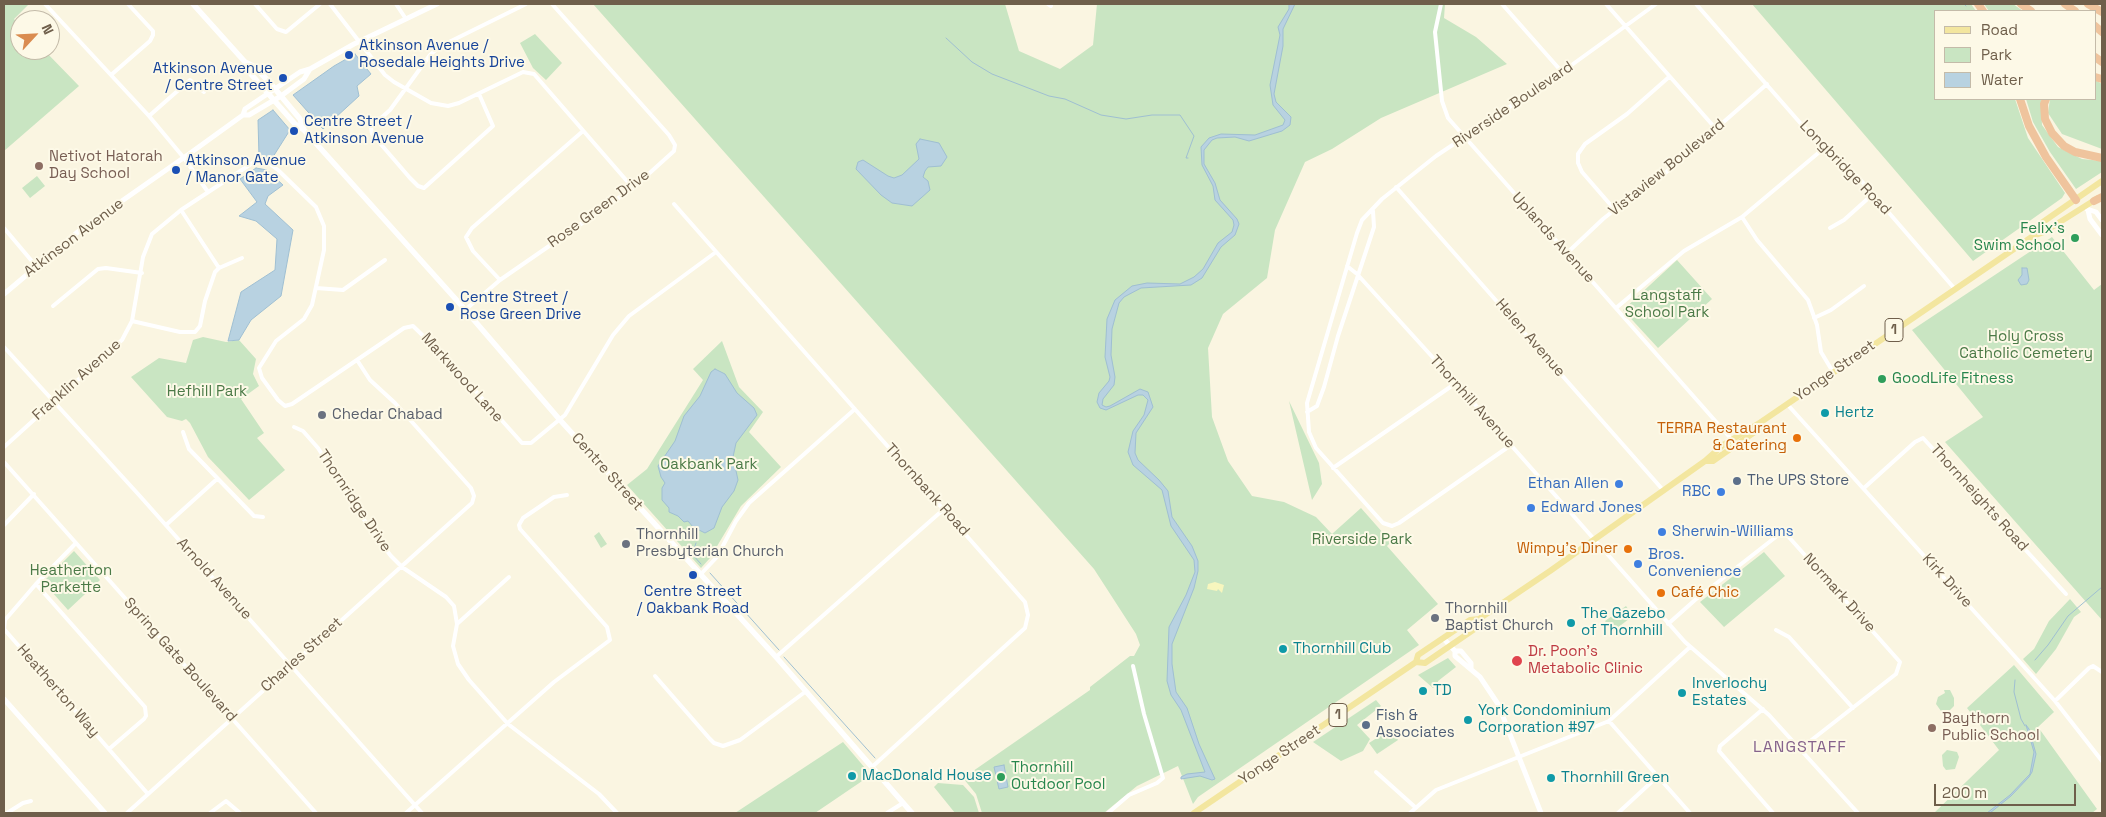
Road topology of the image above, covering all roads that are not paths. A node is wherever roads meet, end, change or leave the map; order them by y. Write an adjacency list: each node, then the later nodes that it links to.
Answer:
1 (45, 4): 24 (street)
2 (128, 4): 24 (street)
3 (193, 4): 21 (main road, Centre Street)
4 (255, 4): 5 (street)
5 (320, 4)
6 (330, 4): 20 (street)
7 (396, 4): 18 (street)
8 (437, 4): 18 (street, Atkinson Avenue)
9 (526, 4): 28 (street)
10 (552, 4): 47 (street, Rose Green Drive)
11 (1441, 4): 41 (street, Uplands Avenue)
12 (1502, 4): 23 (street)
13 (1606, 4): 19 (street)
14 (1656, 4): 19 (street, Riverside Boulevard)
15 (1696, 4): 26 (street, Longbridge Road)
16 (2088, 4): 17 (highway)
17 (2102, 12)
18 (406, 19): 20 (street, Atkinson Avenue)
19 (1625, 26): 23 (street, Riverside Boulevard); 25 (street)
20 (359, 42): 22 (street, Atkinson Avenue); 28 (street)
21 (245, 62): 27 (main road, Centre Street); 30 (main road, Centre Street)
22 (310, 69): 27 (street, Atkinson Avenue); 32 (street, Atkinson Avenue)
23 (1562, 72): 41 (street, Riverside Boulevard)
24 (112, 75): 37 (street)
25 (1669, 77): 38 (street); 56 (street)
26 (1768, 84): 38 (street, Vistaview Boulevard); 42 (street, Longbridge Road)
27 (276, 89): 30 (street, Atkinson Avenue); 32 (main road, Centre Street)
28 (405, 89): 31 (street); 31 (street)
29 (204, 92): 37 (street)
30 (268, 94): 33 (main road, Centre Street); 36 (street, Atkinson Avenue)
31 (479, 94): 40 (street)
32 (281, 96): 33 (street, Atkinson Avenue); 39 (main road, Centre Street)
33 (274, 100): 36 (street, Atkinson Avenue); 39 (main road, Centre Street)
34 (2020, 100): 51 (highway)
35 (2046, 100): 44 (highway)
36 (243, 115): 43 (street, Atkinson Avenue)
37 (149, 116): 43 (street)
38 (1716, 129): 56 (street, Vistaview Boulevard)
39 (304, 130): 79 (main road, Centre Street)
40 (583, 131): 47 (street); 72 (street)
41 (1465, 138): 46 (street, Riverside Boulevard); 64 (street, Uplands Avenue)
42 (1823, 149): 49 (street, Longbridge Road); 57 (street)
43 (184, 158): 48 (street); 67 (street, Atkinson Avenue)
44 (2102, 158)
45 (2102, 181): 51 (main road, Yonge Street / 1)
46 (1396, 187): 55 (street, Riverside Boulevard); 101 (street, Helen Avenue)
47 (633, 188): 72 (street, Rose Green Drive)
48 (208, 192): 54 (street, Franklin Avenue); 74 (street, Franklin Avenue)
49 (1873, 194): 60 (street); 75 (street, Longbridge Road)
50 (2100, 198): 53 (main road, Yonge Street / 1)
51 (2076, 200): 53 (main road); 62 (main road, Yonge Street / 1)
52 (674, 204): 63 (street, Thornbank Road)
53 (2087, 209): 58 (street); 61 (street); 62 (main road, Yonge Street / 1)
54 (181, 210): 69 (street); 70 (street, Franklin Avenue)
55 (1373, 210): 68 (street, Riverside Boulevard); 71 (street)
56 (1615, 210): 64 (street, Vistaview Boulevard)
57 (1742, 217): 78 (street); 80 (street)
58 (2102, 220)
59 (4, 228): 67 (street)
60 (1830, 228)
61 (2102, 235)
62 (2033, 236): 75 (main road, Yonge Street / 1)
63 (716, 252): 89 (street, Thornbank Road); 91 (street)
64 (1567, 253): 78 (street, Uplands Avenue)
65 (242, 258): 69 (street)
66 (386, 260): 74 (street)
67 (36, 266): 76 (street, Atkinson Avenue)
68 (1347, 266): 71 (street, Thornhill Avenue); 90 (street, Riverside Boulevard)
69 (220, 268): 81 (street)
70 (142, 273): 77 (street); 81 (street, Franklin Avenue)
71 (1357, 274): 85 (street, Thornhill Avenue); 90 (street)
72 (500, 280): 79 (street, Rose Green Drive)
73 (1864, 286): 80 (street)
74 (316, 288): 88 (street, Franklin Avenue)
75 (1954, 288): 84 (main road, Yonge Street / 1)
76 (4, 294)
77 (53, 306)
78 (1616, 308): 94 (street, Uplands Avenue)
79 (465, 310): 91 (main road, Centre Street)
80 (1814, 318): 84 (street)
81 (132, 321): 86 (street, Franklin Avenue)
82 (4, 347): 86 (street, Arnold Avenue)
83 (357, 360): 88 (street, Markwood Lane); 91 (street, Markwood Lane); 110 (street, Charles Street)
84 (1833, 372): 87 (main road, Yonge Street / 1)
85 (1456, 383): 95 (street, Thornhill Avenue); 98 (street)
86 (55, 401): 96 (street, Franklin Avenue); 107 (street, Arnold Avenue)
87 (1787, 404): 94 (main road, Yonge Street / 1); 100 (street, Kirk Drive)
88 (285, 406)
89 (855, 409): 104 (street, Thornbank Road); 111 (street)
90 (1307, 412): 98 (street, Riverside Boulevard)
91 (560, 420): 111 (main road, Centre Street)
92 (294, 426): 110 (street, Thornridge Drive)
93 (183, 432): 99 (street)
94 (1734, 442): 101 (main road, Yonge Street / 1)
95 (1511, 445): 98 (street, Riverside Boulevard); 108 (street, Thornhill Avenue)
96 (4, 447)
97 (4, 462): 102 (street, Spring Gate Boulevard)
98 (1333, 468)
99 (217, 479): 105 (street); 107 (street)
100 (1864, 488): 114 (street, Thornheights Road); 132 (street, Kirk Drive)
101 (1663, 490): 108 (main road, Yonge Street / 1)
102 (34, 494): 106 (street); 109 (street, Spring Gate Boulevard)
103 (567, 495): 137 (street)
104 (944, 509): 123 (street); 142 (street, Thornbank Road)
105 (263, 518)
106 (4, 525)
107 (166, 525): 126 (street, Arnold Avenue)
108 (1594, 540): 115 (main road, Yonge Street / 1); 117 (street, Thornhill Avenue)
109 (76, 543): 113 (street, Heatherton Way); 135 (street, Spring Gate Boulevard)
110 (402, 567): 116 (street, Thornridge Drive); 126 (street, Charles Street)
111 (700, 576): 123 (main road, Centre Street)
112 (509, 577): 116 (street)
113 (36, 584): 138 (street, Heatherton Way); 138 (street)
114 (2066, 594)
115 (1479, 619): 119 (main road, Yonge Street / 1); 121 (main road, Yonge Street / 1)
116 (457, 624): 137 (street, Thornridge Drive)
117 (1668, 624): 120 (street, Thornhill Avenue); 133 (street, Normark Drive)
118 (1776, 630): 133 (street)
119 (1443, 638): 121 (street); 122 (main road, Yonge Street / 1)
120 (1690, 647): 134 (street, Thornhill Avenue); 136 (street)
121 (1452, 649): 124 (main road, Yonge Street / 1); 140 (street)
122 (1425, 650): 124 (main road); 125 (main road, Yonge Street / 1)
123 (776, 657): 130 (main road, Centre Street)
124 (1432, 658): 125 (main road, Yonge Street / 1)
125 (1416, 662): 162 (main road, Yonge Street / 1)
126 (291, 665): 135 (street, Charles Street); 148 (street, Arnold Avenue)
127 (1133, 666): 161 (street)
128 (2102, 672): 132 (street)
129 (655, 676): 130 (street)
130 (805, 692): 142 (main road, Centre Street)
131 (4, 700): 151 (street)
132 (2054, 701): 141 (street, Kirk Drive)
133 (1853, 708): 139 (street, Normark Drive)
134 (1763, 709): 139 (street, Thornhill Avenue); 167 (street)
135 (232, 718): 145 (street, Charles Street); 155 (street, Spring Gate Boulevard)
136 (1608, 721): 140 (street); 144 (street)
137 (508, 724): 148 (street); 158 (street, Thornridge Drive)
138 (109, 749): 145 (street, Heatherton Way)
139 (1800, 749): 168 (street, Thornhill Avenue)
140 (1519, 757): 149 (street); 164 (street)
141 (2102, 761)
142 (872, 767): 147 (main road, Centre Street)
143 (1376, 772): 149 (street)
144 (1657, 777): 165 (street); 166 (street)
145 (148, 794): 152 (street, Charles Street)
146 (31, 801): 150 (street)
147 (903, 803): 159 (street); 160 (main road, Centre Street)
148 (415, 805): 156 (street); 157 (street, Arnold Avenue)
149 (1415, 807): 163 (street)
150 (7, 813)
151 (105, 813)
152 (127, 813)
153 (210, 813): 154 (street)
154 (240, 813)
155 (316, 813)
156 (406, 813)
157 (422, 813)
158 (617, 813)
159 (887, 813)
160 (912, 813)
161 (1108, 813)
162 (1194, 813)
163 (1410, 813)
164 (1541, 813)
165 (1618, 813)
166 (1690, 813)
167 (1773, 813)
168 (1858, 813)

